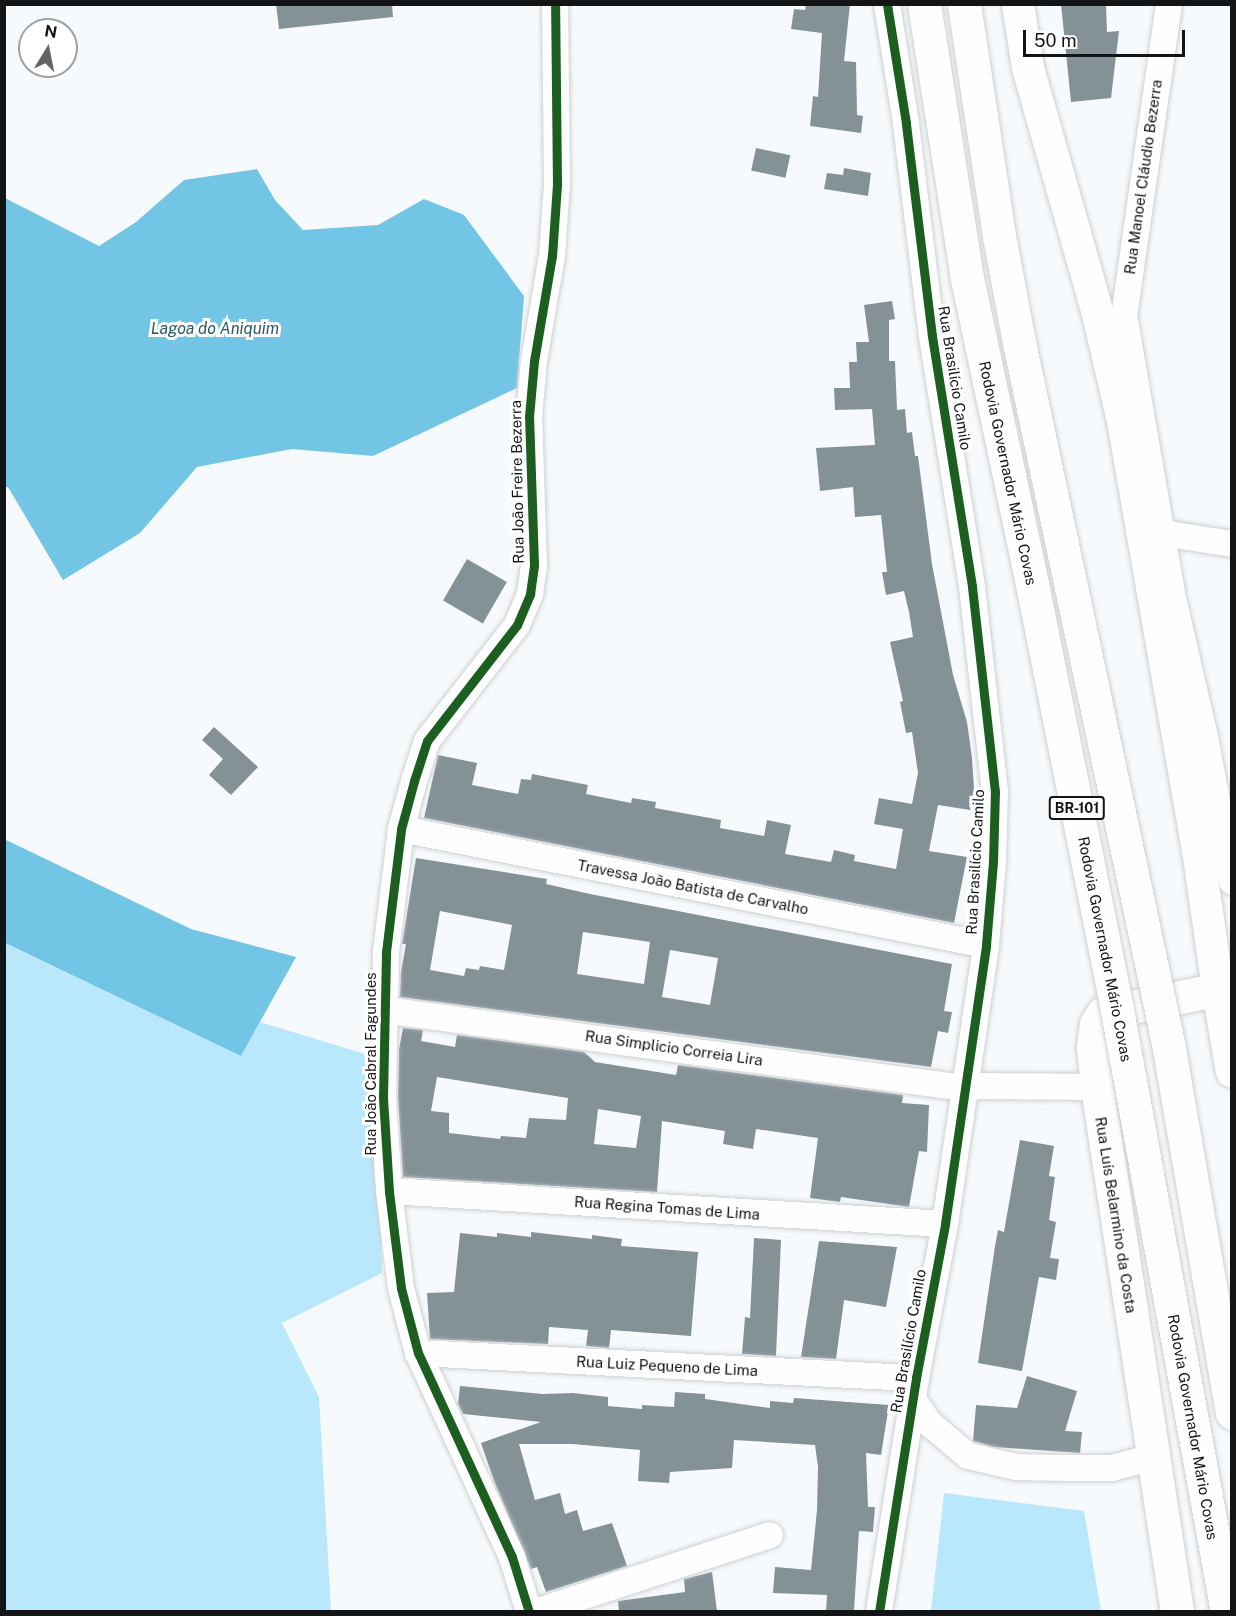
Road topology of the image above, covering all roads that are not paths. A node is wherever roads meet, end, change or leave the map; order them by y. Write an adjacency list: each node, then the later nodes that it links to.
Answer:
1 (555, 4): 9 (street, Rua João Freire Bezerra)
2 (887, 4): 13 (street, Rua Brasilício Camilo)
3 (924, 4): 30 (main road, Rodovia Governador Mário Covas / BR-101, bridge)
4 (964, 4): 23 (main road, BR-101, bridge)
5 (1018, 4): 12 (street)
6 (1169, 4): 7 (street, Rua Manoel Cláudio Bezerra)
7 (1162, 533): 8 (street); 11 (street, Rua Manoel Cláudio Bezerra)
8 (1232, 544)
9 (414, 781): 10 (street, Rua João Cabral Fagundes)
10 (401, 829): 13 (street, Travessa João Batista de Carvalho); 15 (street, Rua João Cabral Fagundes)
11 (1232, 881)
12 (1222, 940): 14 (street)
13 (986, 945): 18 (street, Rua Brasilício Camilo)
14 (1225, 995): 16 (main road); 17 (main road, Rua Luís Belarmino da Costa)
15 (384, 1010): 18 (street, Rua Simplicio Correia Lira); 19 (street, Rua João Cabral Fagundes)
16 (1232, 1071)
17 (1097, 1087): 18 (street, Rua Simplicio Correia Lira); 24 (main road, Rua Luís Belarmino da Costa)
18 (964, 1088): 20 (street, Rua Brasilício Camilo)
19 (388, 1191): 20 (street, Rua Regina Tomas de Lima); 21 (street, Rua João Cabral Fagundes)
20 (945, 1224): 22 (street, Rua Brasilício Camilo)
21 (418, 1353): 22 (street, Rua Luiz Pequeno de Lima); 26 (street, Rua João Cabral Fagundes)
22 (914, 1388): 24 (street); 28 (street, Rua Brasilício Camilo)
23 (1232, 1413)
24 (1153, 1458): 29 (main road, Rua Luís Belarmino da Costa)
25 (770, 1535): 27 (street)
26 (529, 1611)
27 (535, 1611)
28 (879, 1611)
29 (1177, 1611)
30 (1227, 1611)

